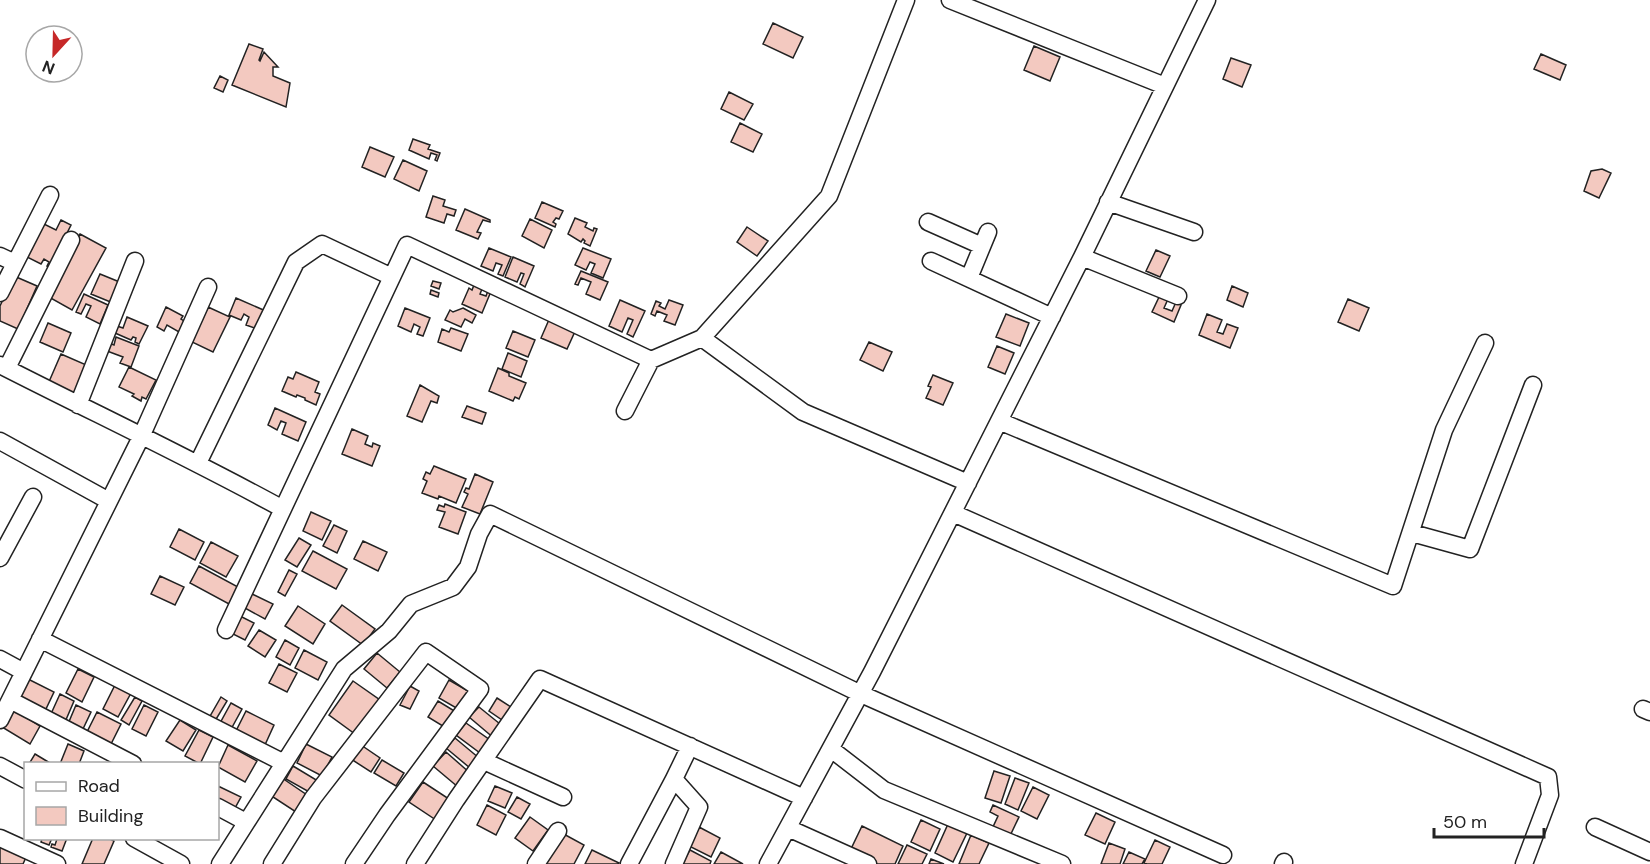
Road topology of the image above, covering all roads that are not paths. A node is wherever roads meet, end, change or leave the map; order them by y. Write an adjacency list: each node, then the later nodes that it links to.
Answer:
1 (906, 0): 20 (street)
2 (950, 0): 4 (street)
3 (1207, 0): 4 (street)
4 (1165, 86): 6 (street)
5 (50, 195): 11 (street)
6 (1107, 202): 8 (street); 10 (street)
7 (928, 222): 15 (street)
8 (1194, 232)
9 (71, 240): 23 (street)
10 (1082, 256): 18 (street); 19 (street)
11 (8, 260): 17 (street)
12 (135, 261): 25 (street)
13 (931, 261): 15 (street)
14 (392, 278): 22 (street); 30 (street); 34 (street)
15 (969, 278): 19 (street)
16 (208, 287): 28 (street)
17 (0, 293)
18 (1178, 296)
19 (1052, 317): 27 (street)
20 (702, 338): 22 (street); 31 (street)
21 (1485, 343): 36 (street)
22 (651, 360): 26 (street)
23 (4, 367): 25 (street)
24 (1533, 385): 36 (street)
25 (78, 405): 28 (street)
26 (625, 411)
27 (999, 421): 31 (street); 36 (street)
28 (141, 437): 30 (street); 33 (street)
29 (0, 441): 33 (street)
30 (198, 463): 34 (street)
31 (968, 483): 35 (street)
32 (33, 497): 37 (street)
33 (109, 501): 39 (street)
34 (283, 509): 38 (street)
35 (952, 513): 42 (street); 76 (street)
36 (1412, 532)
37 (0, 558)
38 (226, 630)
39 (40, 639): 41 (street); 49 (street)
40 (0, 659): 41 (street)
41 (24, 672): 43 (street)
42 (861, 694): 46 (street); 49 (street); 63 (street)
43 (10, 700): 44 (street); 48 (street)
44 (0, 720)
45 (690, 746): 47 (street); 52 (street); 54 (street)
46 (831, 749): 54 (street); 75 (street)
47 (484, 761): 53 (street); 69 (street)
48 (129, 762)
49 (284, 764): 56 (street)
50 (0, 766): 51 (street)
51 (24, 779)
52 (674, 779): 71 (street); 72 (street)
53 (563, 798)
54 (804, 798): 58 (street)
55 (219, 808): 56 (street)
56 (246, 822): 66 (street)
57 (1595, 827): 62 (street)
58 (788, 828): 73 (street); 74 (street)
59 (558, 831): 70 (street)
60 (0, 838): 64 (street)
61 (138, 840): 65 (street)
62 (1650, 852)
63 (1222, 855)
64 (57, 864)
65 (181, 864)
66 (220, 864)
67 (272, 864): 68 (street)
68 (354, 864)
69 (415, 864)
70 (536, 864)
71 (629, 864)
72 (674, 864)
73 (768, 864)
74 (868, 864)
75 (1062, 864)
76 (1524, 864)

